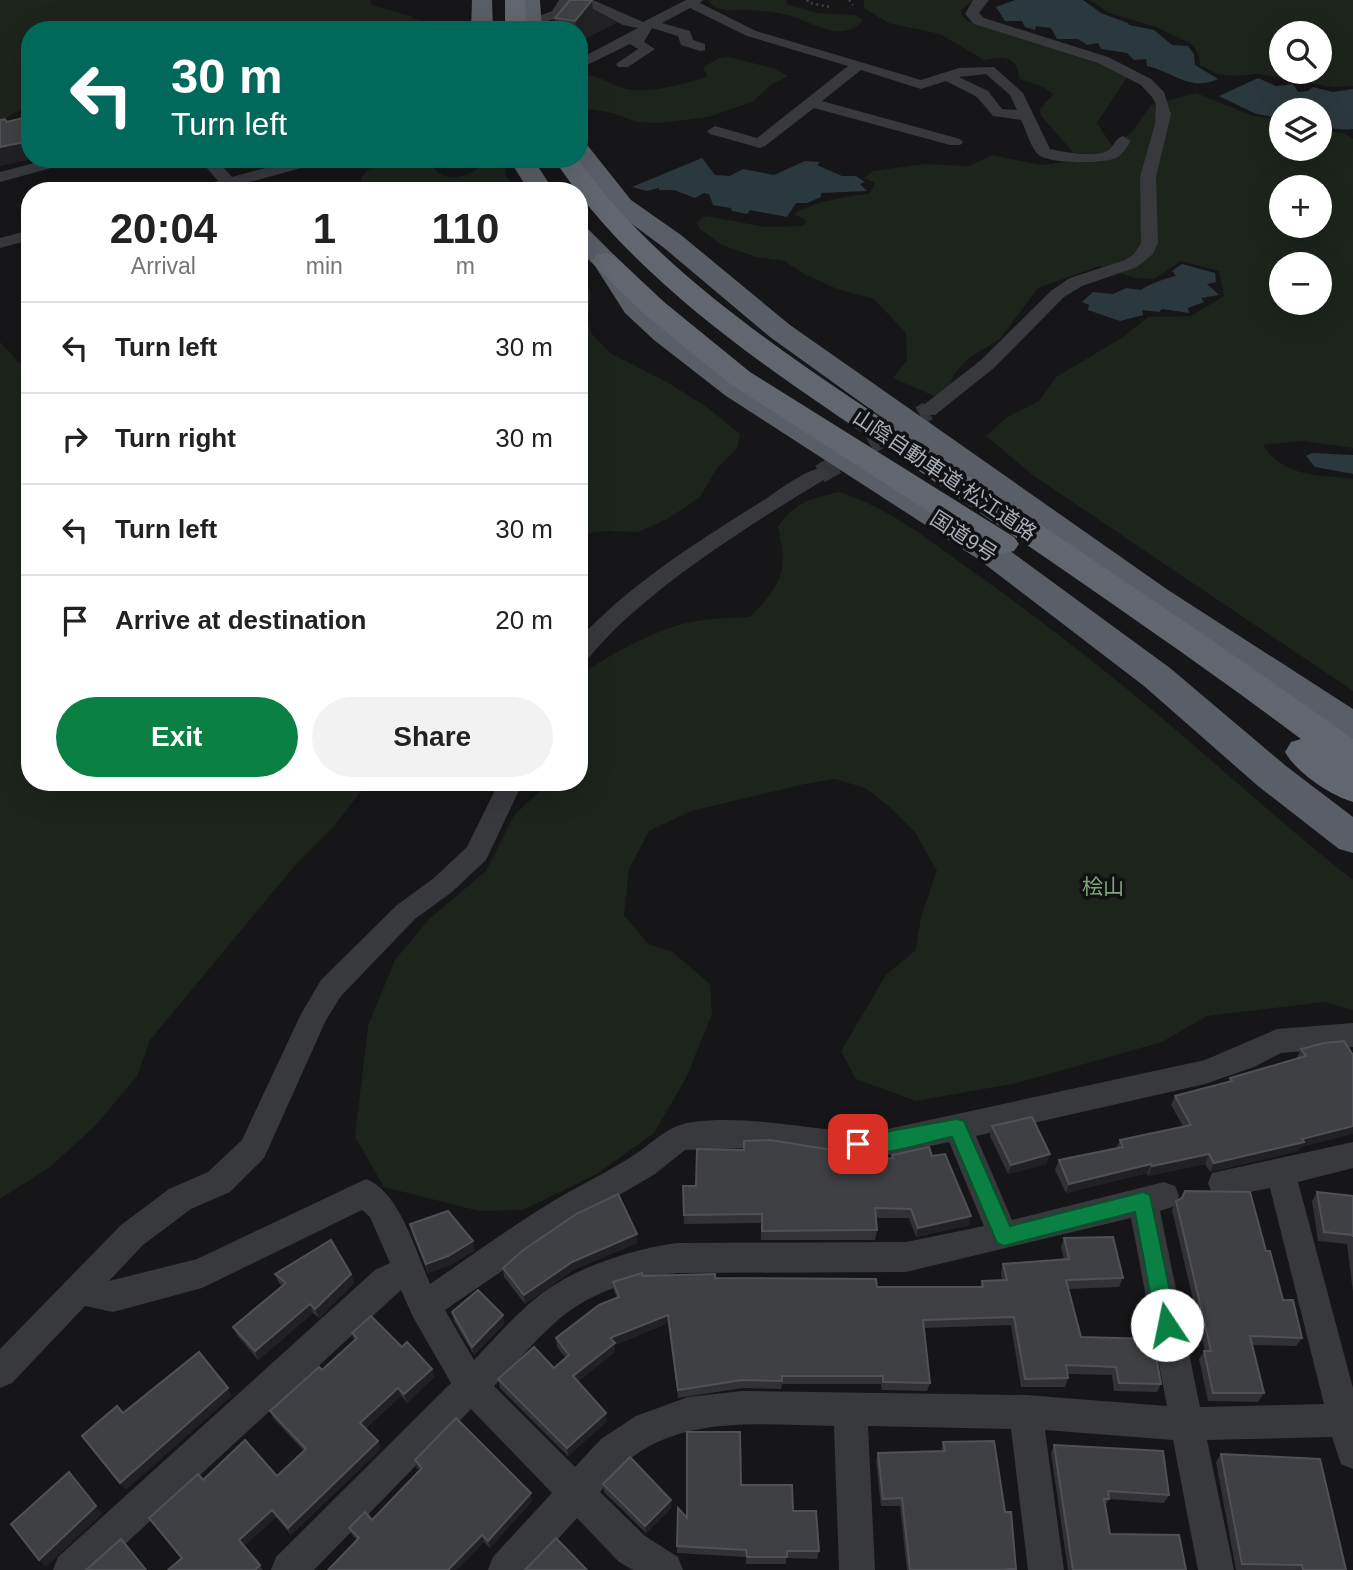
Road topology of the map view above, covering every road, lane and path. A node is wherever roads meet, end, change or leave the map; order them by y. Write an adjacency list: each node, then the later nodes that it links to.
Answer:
1 (482, 0): 13 (highway)
2 (496, 0): 14 (highway)
3 (515, 0): 15 (highway)
4 (530, 0): 16 (highway)
5 (566, 0): 17 (street)
6 (583, 0): 18 (street)
7 (807, 0): 12 (path)
8 (849, 0): 11 (path)
9 (982, 0): 45 (street)
10 (694, 2): 18 (street); 22 (street)
11 (853, 5)
12 (831, 7)
13 (482, 21)
14 (496, 21)
15 (524, 21)
16 (527, 21)
17 (539, 21)
18 (647, 27): 19 (street); 20 (street); 21 (street)
19 (700, 47)
20 (588, 60)
21 (623, 64)
22 (859, 65): 23 (street); 24 (street)
23 (948, 76): 25 (street); 25 (street)
24 (811, 103): 26 (street); 28 (street)
25 (1027, 116): 27 (street)
26 (715, 131)
27 (1123, 141)
28 (955, 142)
29 (588, 162): 39 (highway)
30 (34, 168): 34 (street)
31 (215, 168): 35 (street)
32 (285, 168): 36 (street)
33 (574, 168): 37 (highway, 山陰自動車道;松江道路)
34 (0, 177)
35 (228, 182)
36 (233, 182)
37 (586, 182)
38 (588, 185): 47 (highway, 山陰自動車道;松江道路)
39 (622, 205): 47 (highway); 49 (highway)
40 (588, 220): 47 (highway, 山陰自動車道;松江道路)
41 (21, 237): 42 (street)
42 (0, 243)
43 (588, 244): 44 (highway, 国道9号)
44 (605, 261): 47 (highway); 52 (highway, 国道9号)
45 (928, 411)
46 (820, 474): 48 (street)
47 (1065, 569): 49 (highway, 山陰自動車道;松江道路)
48 (588, 645)
49 (1337, 746): 50 (highway, 山陰自動車道;松江道路)
50 (1353, 790)
51 (507, 791): 60 (street)
52 (1353, 838)
53 (1353, 1035): 54 (street)
54 (957, 1127): 58 (street); 61 (street)
55 (1353, 1154): 56 (street)
56 (1281, 1173): 57 (street); 67 (street)
57 (1223, 1183)
58 (1004, 1236): 63 (street); 66 (street)
59 (408, 1270): 60 (street); 61 (street); 69 (street)
60 (80, 1290): 62 (street)
61 (424, 1306): 63 (street)
62 (0, 1371)
63 (472, 1387): 68 (street); 70 (street)
64 (850, 1409): 65 (street); 68 (street); 73 (street)
65 (1026, 1412): 66 (street); 74 (street)
66 (1186, 1423): 67 (street); 75 (street)
67 (1349, 1436)
68 (575, 1491): 71 (street); 72 (street)
69 (71, 1570)
70 (289, 1570)
71 (506, 1570)
72 (665, 1570)
73 (857, 1570)
74 (1046, 1570)
75 (1216, 1570)

